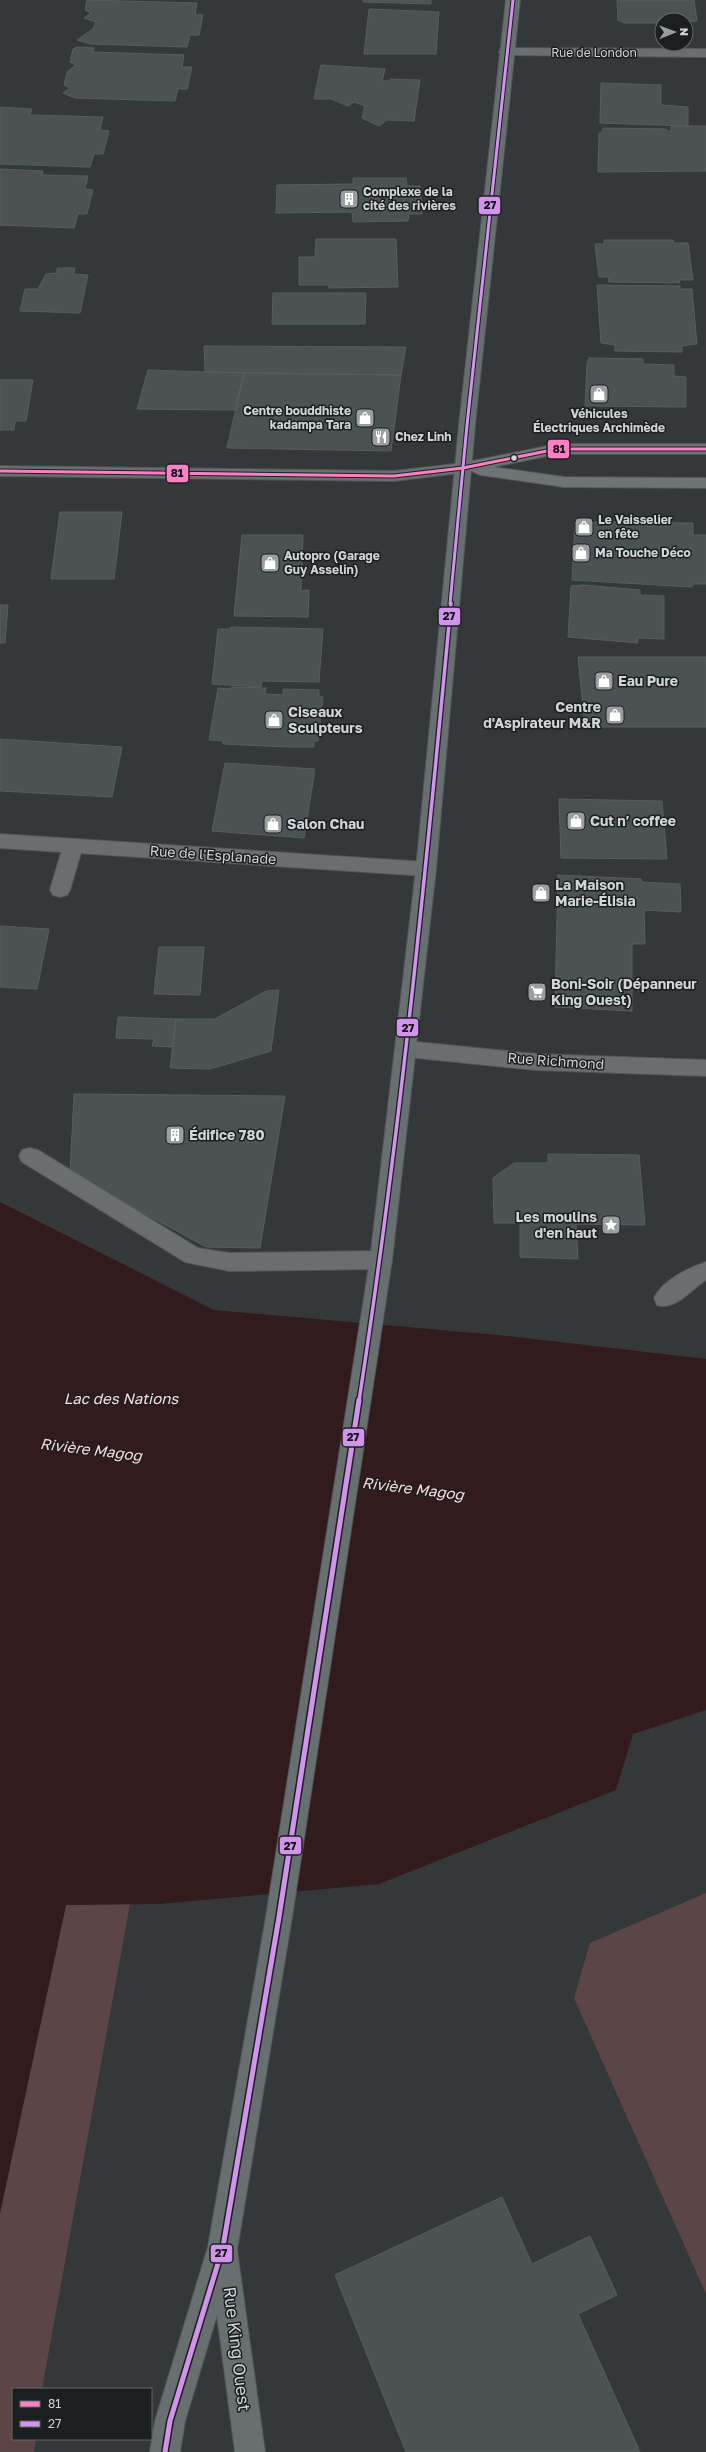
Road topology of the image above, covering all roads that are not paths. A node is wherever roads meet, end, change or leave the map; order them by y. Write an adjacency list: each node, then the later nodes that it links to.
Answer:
1 (513, 0): 2 (main road)
2 (506, 52): 3 (street, Rue de London); 5 (main road)
3 (706, 53)
4 (706, 449): 5 (street)
5 (463, 468): 6 (street); 7 (street); 10 (main road)
6 (0, 471)
7 (706, 483)
8 (0, 841): 9 (street, Rue de l'Esplanade)
9 (73, 846): 10 (street, Rue de l'Esplanade); 11 (street)
10 (426, 869): 12 (main road)
11 (60, 890)
12 (407, 1049): 13 (street, Rue Richmond); 15 (main road)
13 (706, 1068)
14 (30, 1156): 15 (street)
15 (381, 1260): 18 (main road, Rue King Ouest)
16 (706, 1271): 17 (street)
17 (664, 1298)
18 (223, 2247): 19 (main road, Rue King Ouest); 20 (main road, Rue King Ouest)
19 (165, 2452)
20 (250, 2452)

